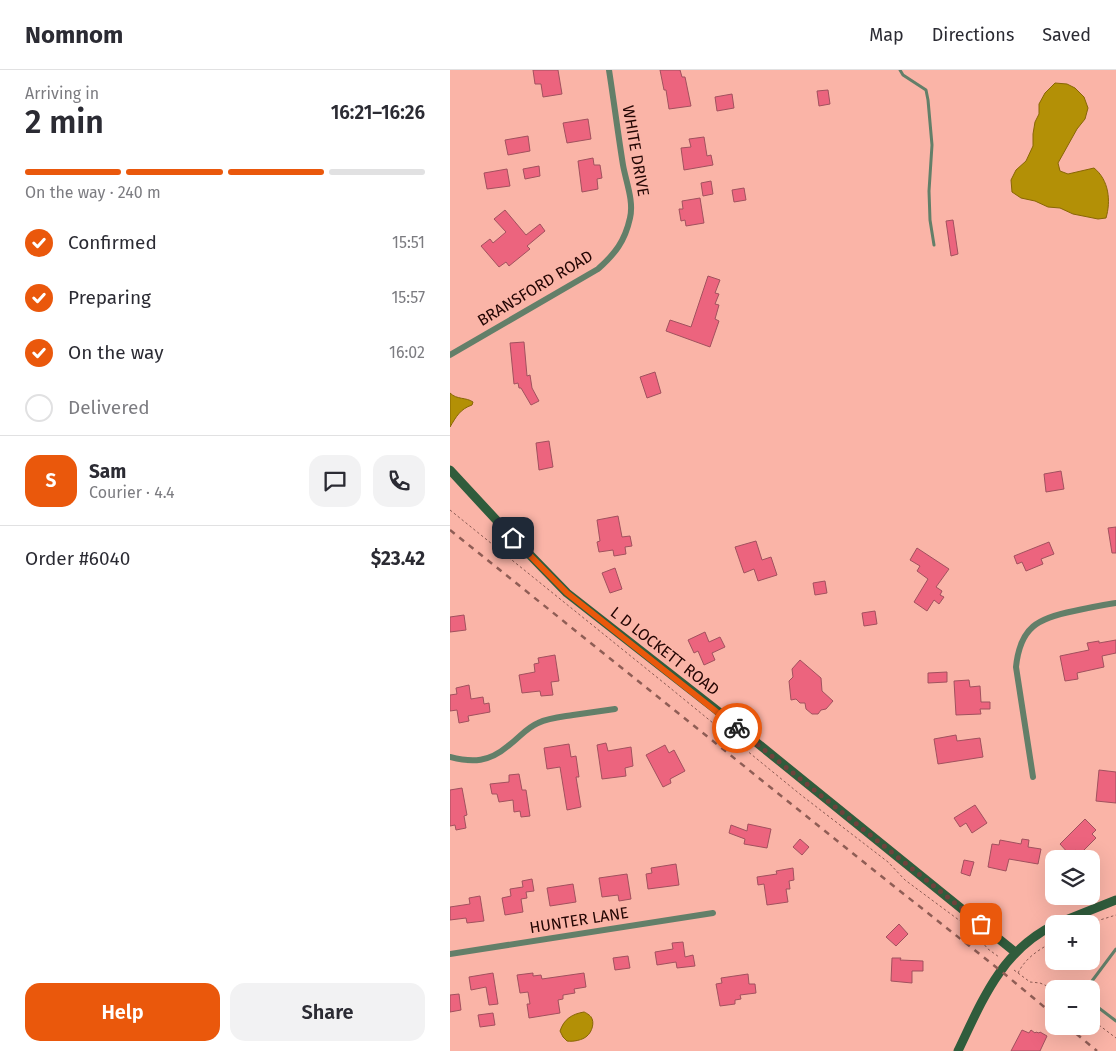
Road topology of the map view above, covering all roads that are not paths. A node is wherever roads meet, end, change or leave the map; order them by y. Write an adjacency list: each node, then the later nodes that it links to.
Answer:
1 (609, 70): 3 (street, WHITE DRIVE)
2 (900, 70): 4 (lane)
3 (624, 235): 5 (street, BRANSFORD ROAD)
4 (934, 245)
5 (450, 355)
6 (450, 470): 16 (main road, L D LOCKETT ROAD)
7 (1116, 603): 10 (street)
8 (615, 710): 9 (street)
9 (450, 757)
10 (1033, 777)
11 (1116, 900): 13 (main road)
12 (713, 913): 17 (street, HUNTER LANE)
13 (1078, 915)
14 (1045, 929): 16 (main road)
15 (1116, 949): 18 (lane)
16 (1016, 952): 21 (main road)
17 (450, 954)
18 (1093, 980)
19 (1100, 1009): 20 (lane)
20 (1116, 1021)
21 (958, 1051)

